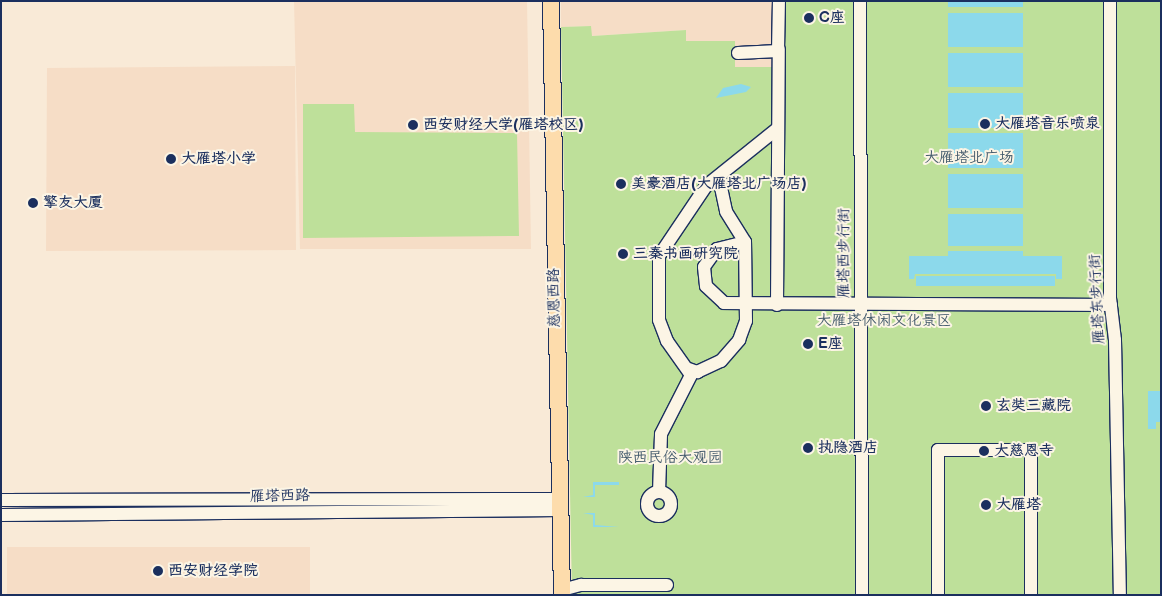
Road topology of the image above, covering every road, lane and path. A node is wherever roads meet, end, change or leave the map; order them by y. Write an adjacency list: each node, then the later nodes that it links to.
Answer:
1 (551, 1): 17 (main road, 慈恩西路)
2 (779, 1): 5 (street)
3 (860, 1): 12 (street, 雁塔西步行街)
4 (1110, 1): 13 (street, 雁塔东步行街)
5 (779, 49): 6 (street); 7 (street)
6 (738, 53)
7 (776, 129): 8 (street); 11 (street)
8 (719, 176): 9 (street); 14 (street)
9 (745, 242): 10 (street); 10 (street)
10 (746, 305): 11 (street); 14 (street)
11 (776, 305): 12 (street)
12 (861, 305): 13 (street); 21 (street, 雁塔西步行街)
13 (1111, 305): 24 (street, 雁塔东步行街)
14 (692, 373): 15 (street)
15 (659, 492)
16 (1, 500): 17 (street, 雁塔西路)
17 (560, 504): 18 (street, 雁塔西路); 20 (main road, 慈恩西路)
18 (1, 514)
19 (667, 585): 20 (street)
20 (562, 592)
21 (862, 595)
22 (938, 595): 23 (street)
23 (1031, 595)
24 (1120, 595)

